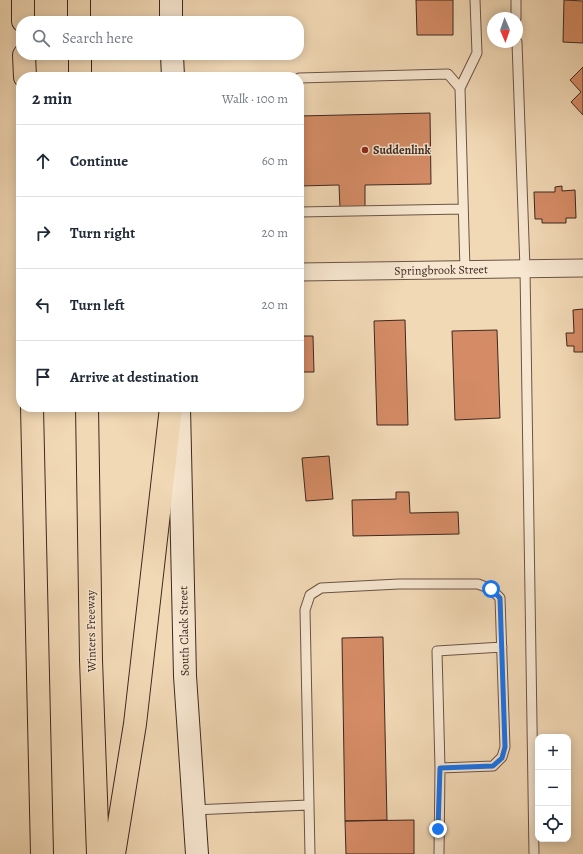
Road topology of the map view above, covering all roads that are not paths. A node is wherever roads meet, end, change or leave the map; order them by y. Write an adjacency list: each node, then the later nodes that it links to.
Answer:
1 (23, 0): 7 (highway)
2 (79, 0): 8 (highway)
3 (171, 0): 9 (main road)
4 (475, 0): 18 (lane)
5 (516, 0): 6 (lane)
6 (516, 12)
7 (23, 16)
8 (80, 16)
9 (171, 16)
10 (517, 48): 22 (lane)
11 (24, 60): 14 (highway)
12 (80, 60): 15 (highway)
13 (172, 60): 16 (main road)
14 (25, 72)
15 (80, 72)
16 (172, 72)
17 (304, 78): 18 (lane)
18 (460, 88): 19 (lane)
19 (463, 209): 20 (lane); 23 (lane)
20 (304, 212)
21 (583, 268): 22 (street, Springbrook Street)
22 (525, 269): 23 (street, Springbrook Street); 39 (lane)
23 (465, 270): 24 (street, Springbrook Street)
24 (304, 272)
25 (32, 412): 33 (highway)
26 (86, 412): 34 (highway, Winters Freeway)
27 (170, 412): 35 (highway)
28 (179, 412): 32 (main road, South Clack Street)
29 (502, 648): 30 (lane); 30 (lane); 31 (lane)
30 (440, 768): 38 (lane)
31 (309, 805): 32 (lane); 37 (lane)
32 (193, 810): 36 (main road, South Clack Street)
33 (42, 854)
34 (98, 854)
35 (114, 854)
36 (197, 854)
37 (310, 854)
38 (439, 854)
39 (534, 854)

